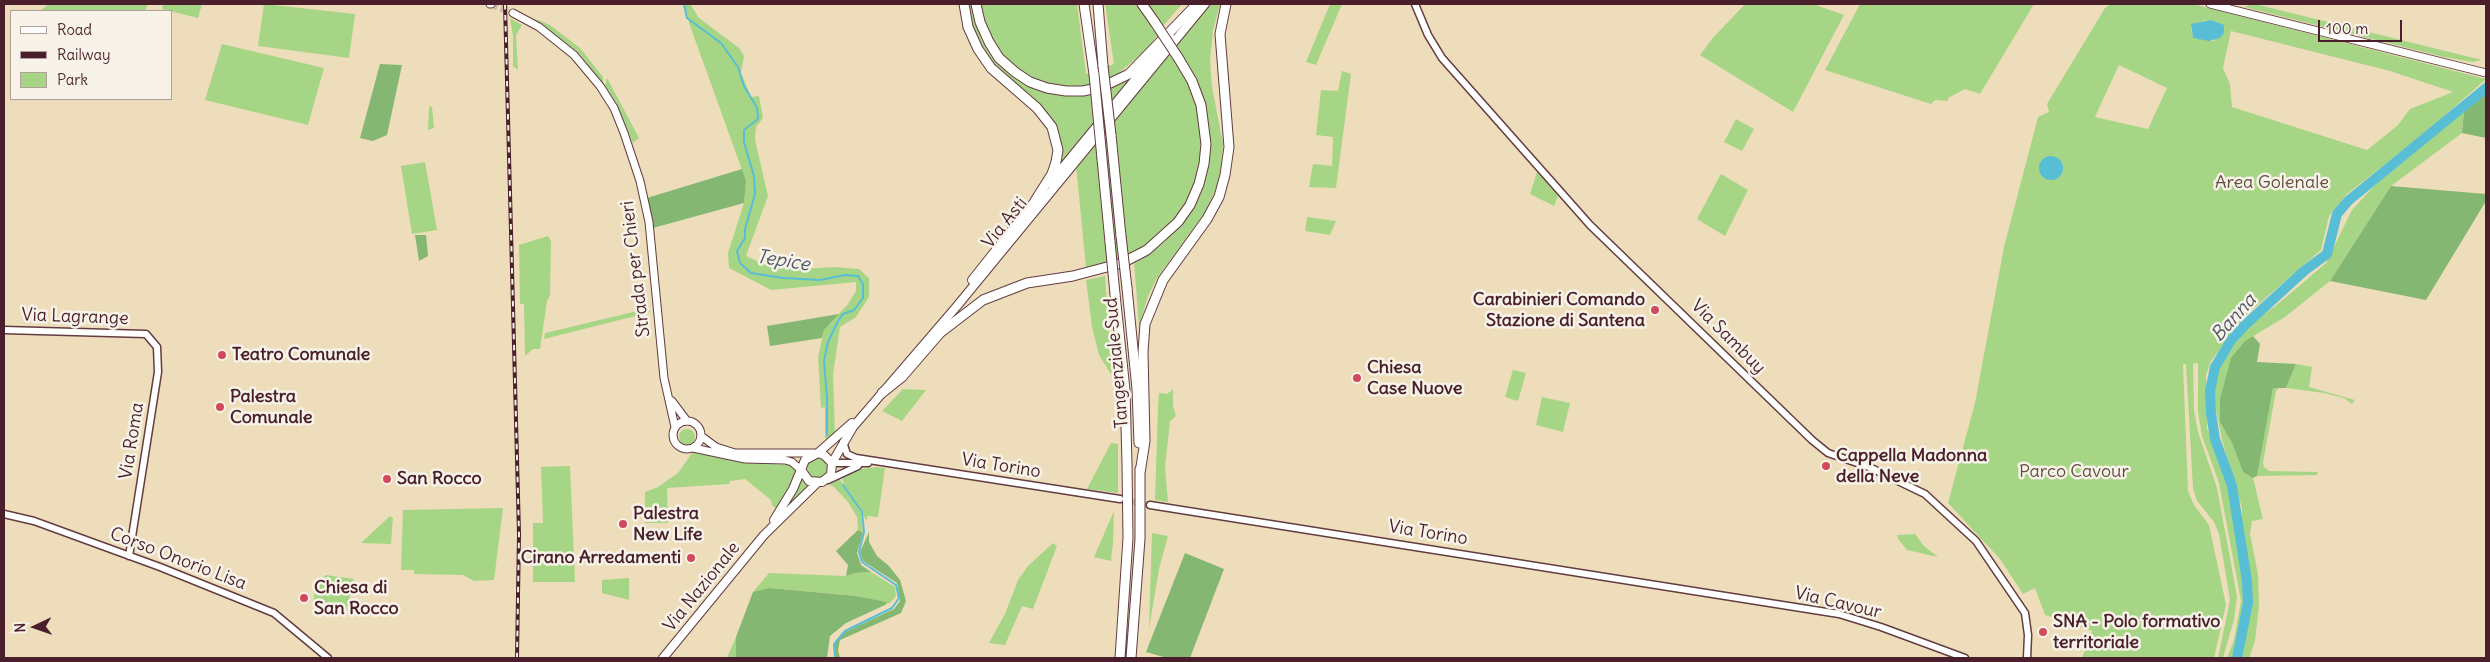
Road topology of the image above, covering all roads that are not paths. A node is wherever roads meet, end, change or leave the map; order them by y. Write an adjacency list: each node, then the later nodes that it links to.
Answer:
1 (964, 4): 15 (highway)
2 (976, 4): 7 (highway)
3 (1084, 4): 14 (highway)
4 (1088, 4): 14 (highway)
5 (1098, 4): 30 (highway, Tangenziale Sud, bridge)
6 (1142, 4): 19 (highway, bridge)
7 (1198, 4): 15 (main road, Via Asti)
8 (1205, 4): 19 (main road, Via Asti)
9 (1226, 4): 30 (highway)
10 (1416, 4): 44 (street, Via Sambuy)
11 (2210, 4): 13 (main road)
12 (513, 14): 18 (main road, Strada per Chieri)
13 (2486, 73)
14 (1094, 74): 41 (highway, Tangenziale Sud, bridge)
15 (1036, 201): 25 (main road, Via Asti)
16 (4, 330): 17 (street, Via Lagrange)
17 (146, 334): 37 (street, Via Roma)
18 (667, 392): 20 (main road, Strada per Chieri); 21 (main road, Strada per Chieri)
19 (882, 393): 23 (main road, Via Asti)
20 (687, 421): 21 (main road); 22 (main road)
21 (675, 427): 24 (main road)
22 (701, 436): 24 (main road); 25 (main road)
23 (843, 440): 26 (main road, Via Asti); 27 (street, Via Torino)
24 (693, 448): 29 (main road)
25 (816, 453): 26 (main road); 29 (main road, Via Nazionale)
26 (832, 463): 28 (street, Via Torino); 31 (main road)
27 (878, 463): 28 (street, Via Torino); 33 (street, Via Torino)
28 (865, 464): 31 (street, Via Torino)
29 (802, 471): 32 (main road); 36 (main road, Via Nazionale)
30 (1140, 473): 42 (highway, Tangenziale Sud)
31 (828, 480): 32 (main road, Via Nazionale)
32 (817, 483): 36 (main road, Via Nazionale)
33 (1120, 499)
34 (1150, 504): 38 (street, Via Torino)
35 (4, 514): 37 (street, Corso Onorio Lisa)
36 (764, 534): 40 (main road, Via Nazionale)
37 (129, 556): 39 (street, Corso Onorio Lisa)
38 (1700, 592): 43 (street, Via Cavour)
39 (328, 658)
40 (663, 658)
41 (1120, 658)
42 (1131, 658)
43 (1965, 658)
44 (2027, 658)

